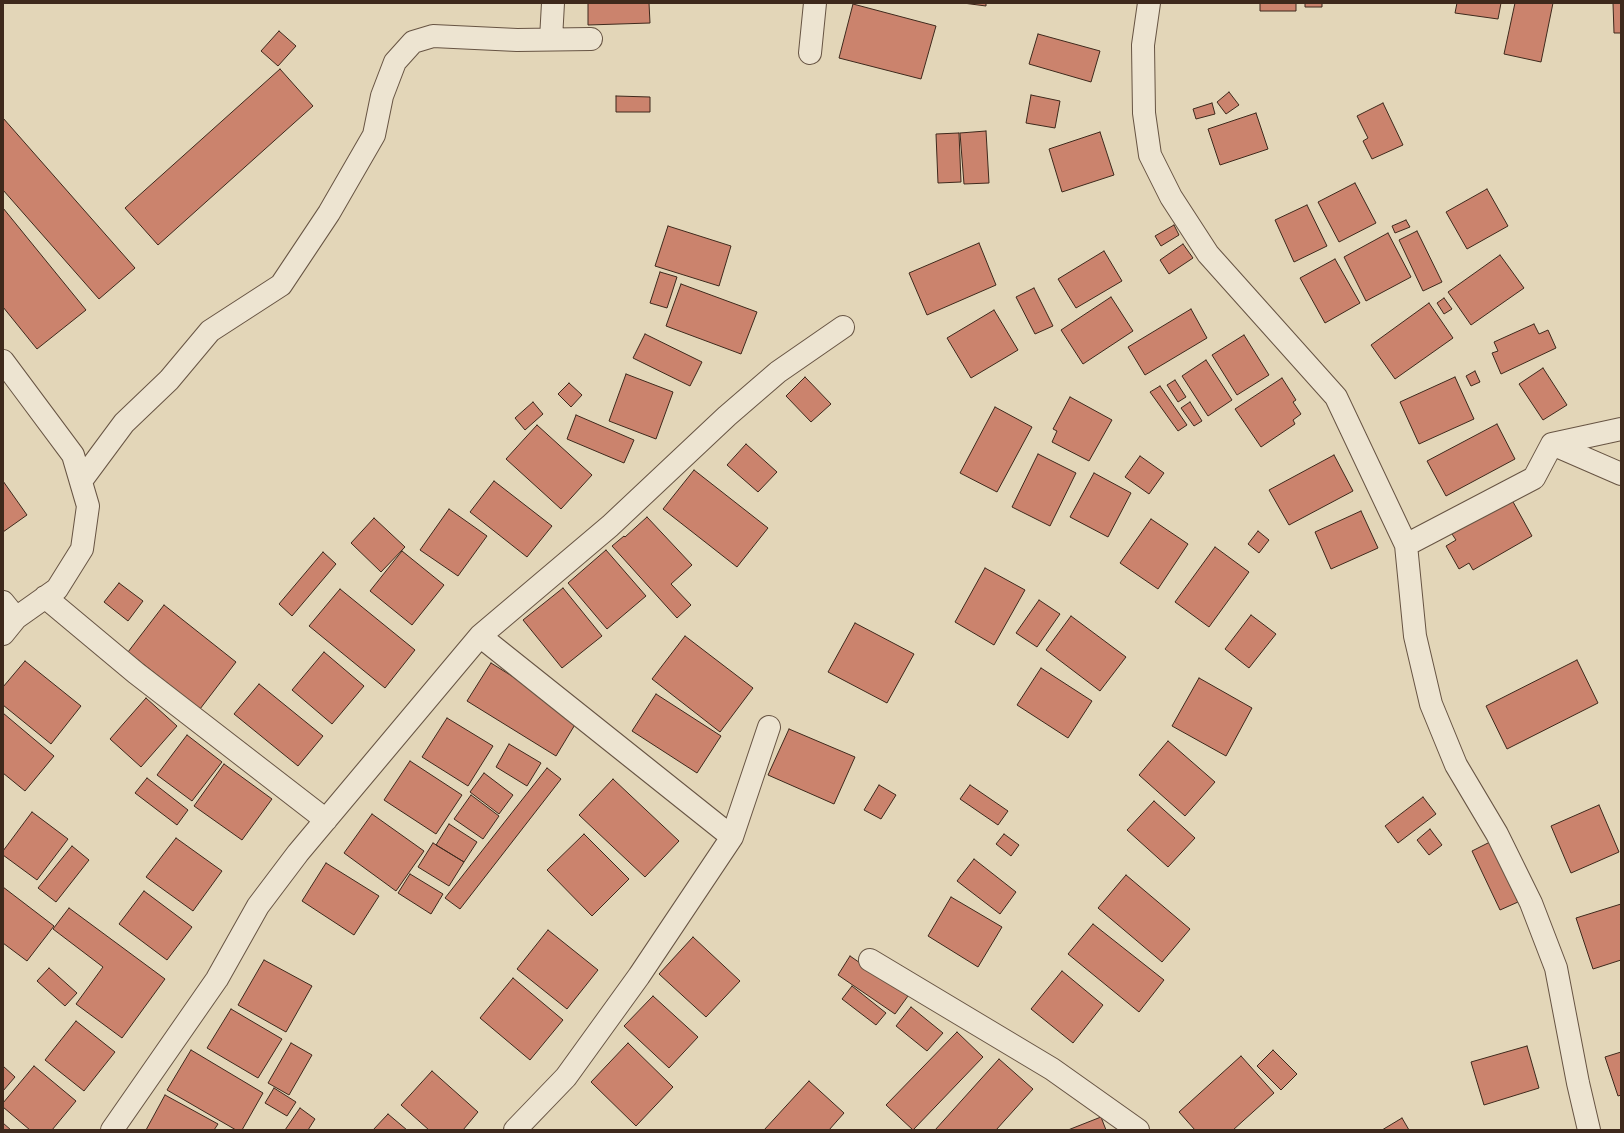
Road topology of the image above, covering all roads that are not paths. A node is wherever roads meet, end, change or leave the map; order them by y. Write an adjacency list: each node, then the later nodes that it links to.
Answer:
1 (553, 3): 5 (street)
2 (815, 3): 6 (street)
3 (1149, 3): 13 (street)
4 (591, 39): 5 (street)
5 (551, 40): 12 (street)
6 (810, 53)
7 (843, 327): 16 (street)
8 (3, 361): 12 (street)
9 (1621, 429): 10 (street)
10 (1552, 444): 11 (street); 13 (street)
11 (1621, 474)
12 (81, 481): 14 (street)
13 (1406, 545): 24 (street)
14 (45, 597): 15 (street); 18 (street)
15 (7, 618)
16 (480, 636): 18 (street); 19 (street)
17 (769, 727): 19 (street)
18 (326, 820): 21 (street)
19 (732, 837): 22 (street)
20 (870, 960): 23 (street)
21 (112, 1130)
22 (515, 1130)
23 (1138, 1130)
24 (1589, 1130)

